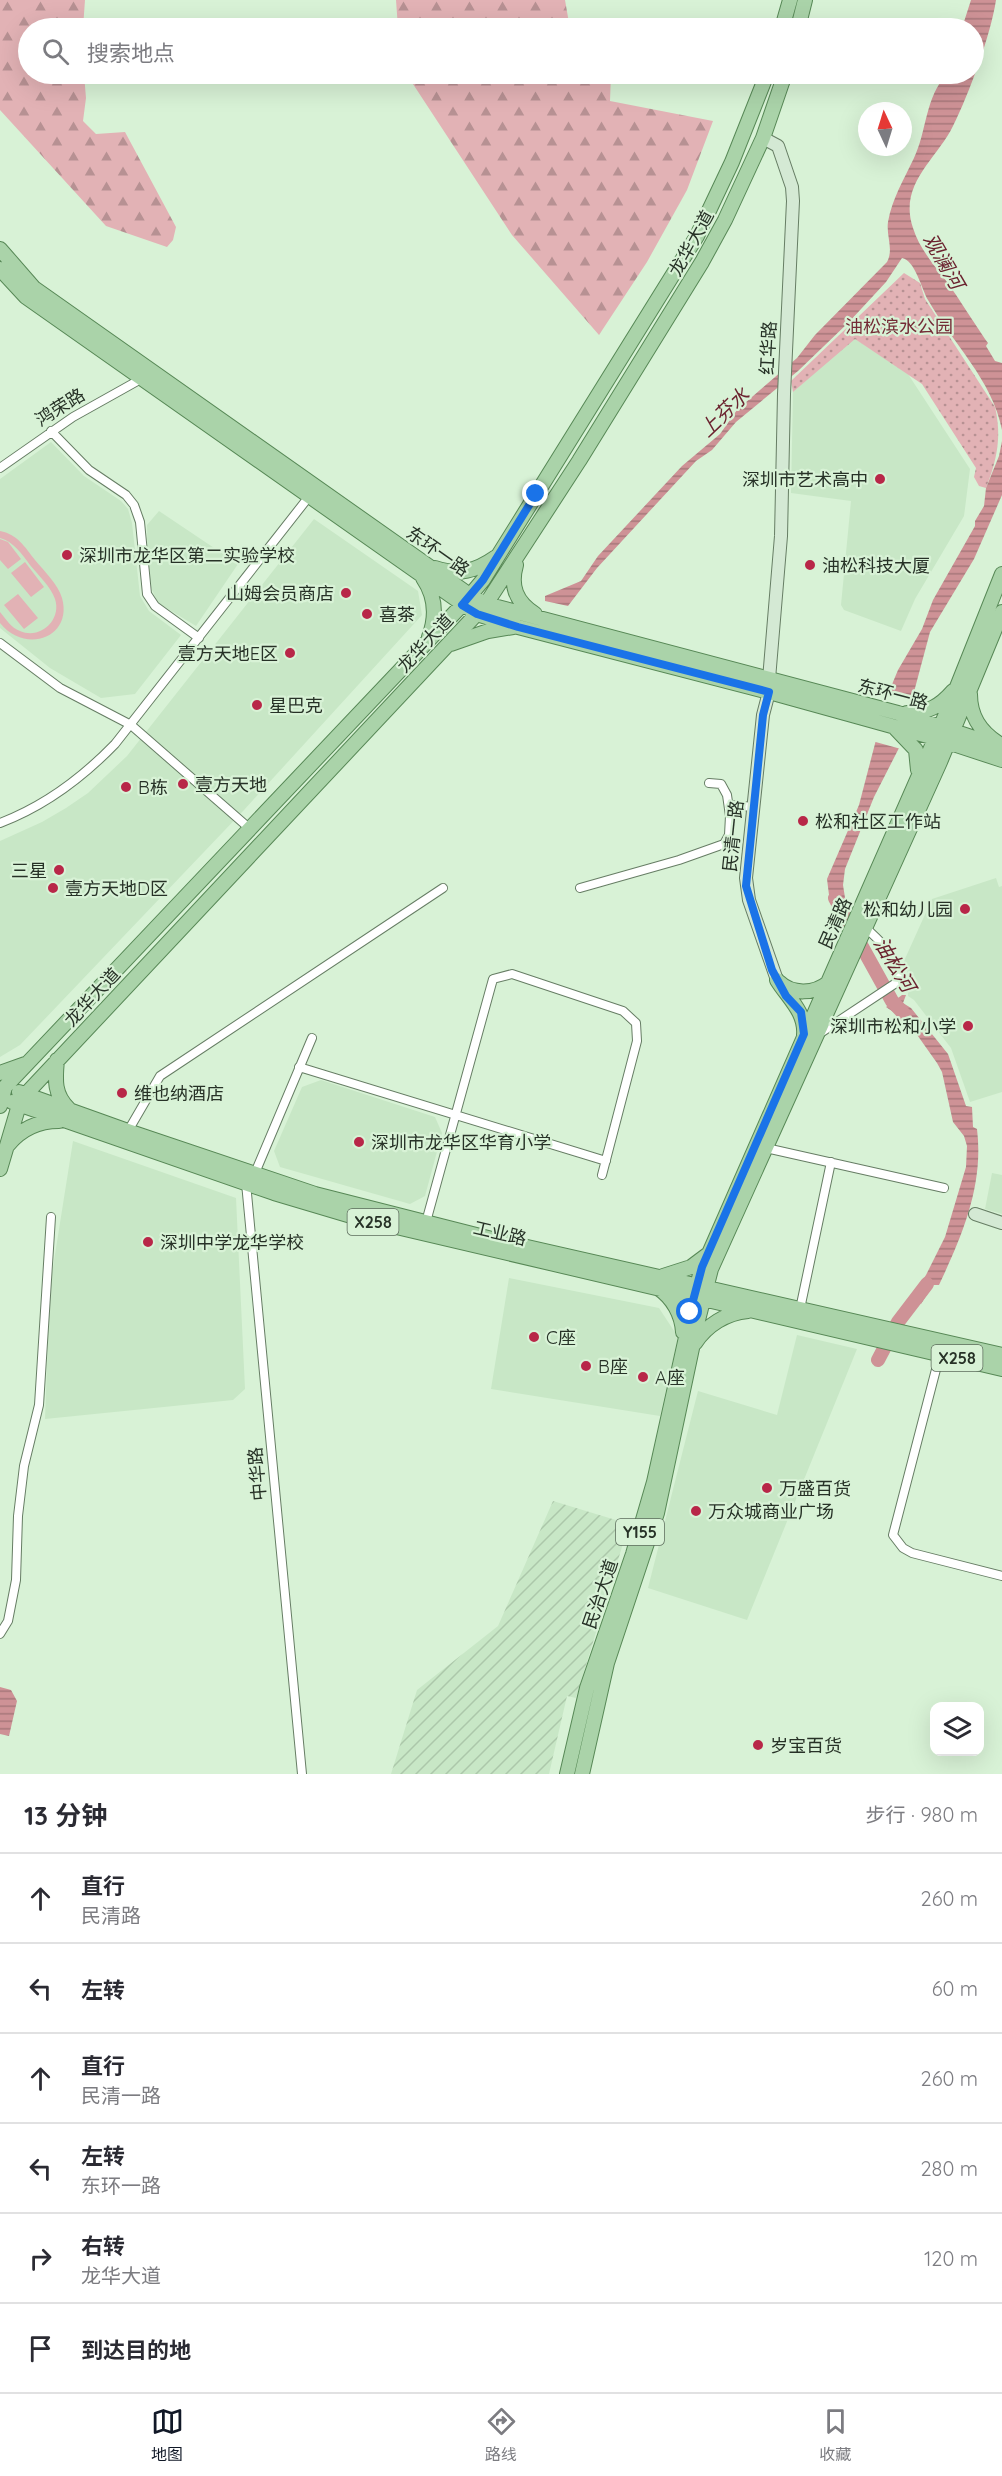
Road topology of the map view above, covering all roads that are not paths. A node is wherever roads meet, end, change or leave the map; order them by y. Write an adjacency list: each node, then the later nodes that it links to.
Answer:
1 (790, 0): 3 (main road)
2 (805, 0): 4 (main road)
3 (785, 18)
4 (800, 18)
5 (763, 84): 15 (main road, 龙华大道)
6 (782, 84): 7 (main road, 龙华大道)
7 (763, 138): 14 (main road, 龙华大道); 27 (street, 红华路)
8 (0, 249): 13 (main road, 东环一路)
9 (0, 269): 10 (main road, 东环一路)
10 (141, 379): 11 (street, 鸿荣路); 13 (main road, 东环一路)
11 (51, 431): 12 (street, 鸿荣路); 23 (street)
12 (0, 468)
13 (313, 492): 16 (main road, 东环一路); 23 (street)
14 (519, 555): 19 (main road, 龙华大道); 20 (main road)
15 (498, 556): 16 (main road); 18 (main road, 龙华大道)
16 (426, 572): 18 (main road, 东环一路); 25 (main road)
17 (1002, 574): 28 (main road, 民清路)
18 (466, 600): 19 (main road, 东环一路); 25 (main road, 龙华大道)
19 (482, 609): 20 (main road, 东环一路); 22 (main road, 东环一路); 26 (main road, 龙华大道)
20 (527, 612): 27 (main road, 东环一路)
21 (1002, 612): 28 (main road, 民清路)
22 (518, 627): 26 (main road); 27 (main road, 东环一路)
23 (199, 638): 30 (street)
24 (0, 643): 30 (street)
25 (426, 643): 40 (main road, 龙华大道)
26 (446, 647): 41 (main road, 龙华大道)
27 (769, 685): 29 (main road, 东环一路); 38 (street, 民清一路)
28 (965, 686): 31 (main road); 32 (main road, 民清路); 33 (main road)
29 (876, 714): 31 (main road, 东环一路); 31 (main road, 东环一路)
30 (131, 724): 39 (street); 40 (street)
31 (911, 725): 32 (main road, 东环一路); 35 (main road)
32 (945, 734): 33 (main road, 东环一路); 34 (main road, 东环一路); 35 (main road, 民清路); 44 (main road, 民清路)
33 (1002, 746)
34 (1002, 760)
35 (918, 778): 46 (main road, 民清路)
36 (710, 783): 37 (street)
37 (729, 805): 38 (street); 43 (street)
38 (754, 807): 45 (street, 民清一路)
39 (0, 823)
40 (249, 828): 41 (street); 51 (main road, 龙华大道)
41 (262, 842): 50 (main road, 龙华大道)
42 (443, 888): 58 (street)
43 (580, 888)
44 (866, 928): 47 (main road, 民清路); 47 (street)
45 (777, 980): 46 (main road); 49 (main road)
46 (829, 982): 49 (main road, 民清路)
47 (818, 1034): 60 (main road, 民清路)
48 (312, 1038): 52 (street)
49 (804, 1038): 71 (main road, 民清路)
50 (57, 1060): 55 (main road, 龙华大道); 57 (main road)
51 (29, 1062): 53 (main road); 54 (main road, 龙华大道)
52 (299, 1067): 56 (street); 65 (street)
53 (0, 1073)
54 (1, 1095): 55 (main road, 工业路 / X258)
55 (23, 1099): 57 (main road, 工业路 / X258); 59 (main road, 龙华大道)
56 (456, 1115): 61 (street); 61 (street); 69 (street)
57 (69, 1116): 58 (main road, 工业路 / X258); 59 (main road); 65 (main road, 工业路 / X258)
58 (128, 1131): 65 (main road, 工业路 / X258)
59 (7, 1146): 63 (main road, 龙华大道)
60 (766, 1148): 62 (street); 73 (main road, 民清路)
61 (606, 1161): 64 (street)
62 (831, 1162): 66 (street); 74 (street)
63 (0, 1169)
64 (602, 1175)
65 (250, 1178): 69 (main road, 工业路 / X258); 72 (main road, 工业路 / X258); 84 (street, 中华路)
66 (944, 1188)
67 (975, 1214): 70 (street)
68 (51, 1217): 83 (street)
69 (426, 1222): 72 (main road, 工业路 / X258)
70 (1002, 1223)
71 (708, 1253): 72 (main road); 73 (main road, 民清路)
72 (657, 1282): 73 (main road, 工业路 / X258); 78 (main road)
73 (700, 1292): 74 (main road, 工业路 / X258); 75 (main road, 工业路 / X258); 78 (main road, 民治大道 / Y155)
74 (800, 1309): 76 (main road, 工业路 / X258)
75 (757, 1311): 76 (main road, 工业路 / X258); 78 (main road)
76 (874, 1333): 77 (main road, 工业路 / X258)
77 (913, 1342): 79 (main road, 工业路 / X258); 80 (main road, 工业路 / X258)
78 (688, 1345): 85 (main road, 民治大道 / Y155); 86 (main road, 民治大道 / Y155)
79 (940, 1354): 81 (main road, 工业路 / X258); 82 (street)
80 (1002, 1355)
81 (1002, 1369)
82 (1002, 1576)
83 (0, 1634)
84 (302, 1774)
85 (567, 1774)
86 (582, 1774)

